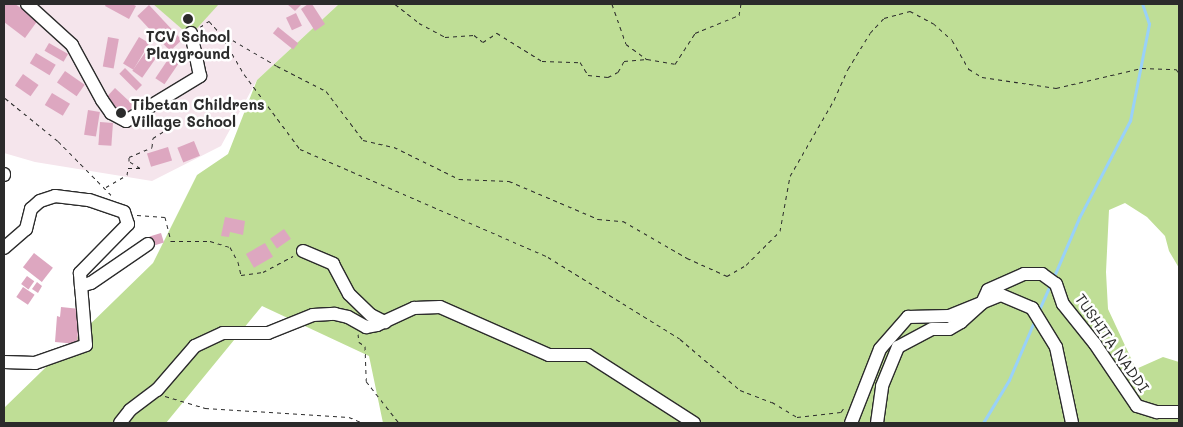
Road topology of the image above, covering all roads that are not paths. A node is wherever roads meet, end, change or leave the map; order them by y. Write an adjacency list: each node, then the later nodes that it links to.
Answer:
1 (27, 4): 2 (street)
2 (191, 33)
3 (148, 244): 6 (street)
4 (4, 248): 6 (street)
5 (303, 251): 8 (street)
6 (81, 286): 9 (street)
7 (982, 302): 10 (street, TUSHITA NADDI); 13 (street); 14 (street, TUSHITA NADDI); 15 (street)
8 (385, 322): 11 (street); 12 (street)
9 (4, 362)
10 (1179, 412)
11 (120, 423)
12 (694, 423)
13 (851, 423)
14 (877, 423)
15 (1072, 423)

